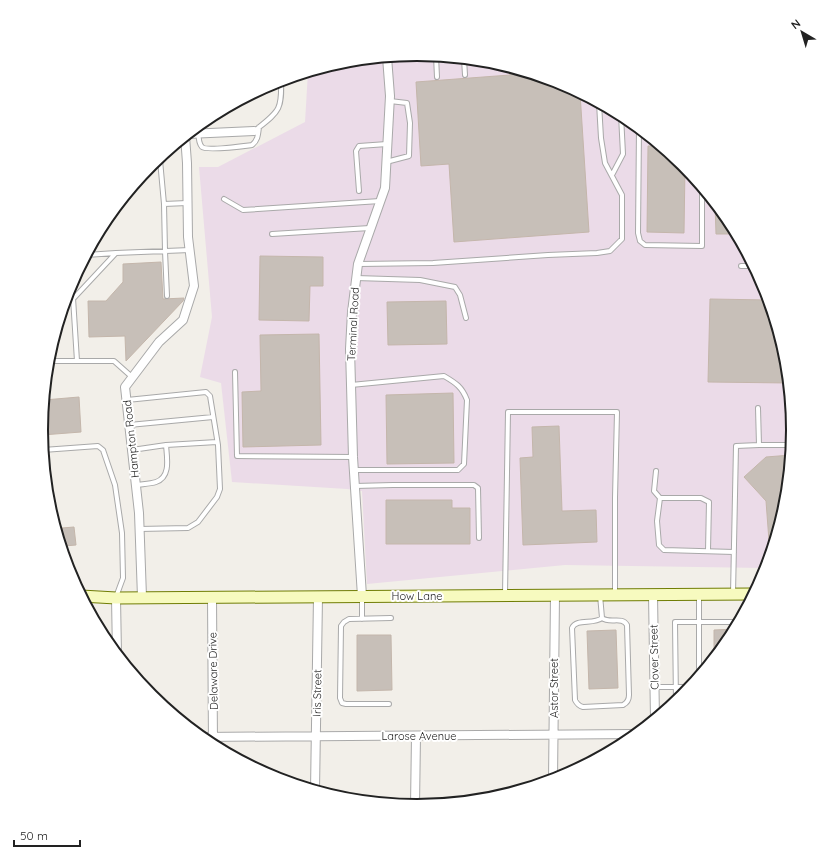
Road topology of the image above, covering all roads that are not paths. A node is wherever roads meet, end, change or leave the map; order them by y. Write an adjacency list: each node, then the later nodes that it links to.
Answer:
1 (387, 62): 7 (street, Terminal Road)
2 (436, 62): 5 (lane)
3 (464, 64): 4 (lane)
4 (465, 75)
5 (437, 77)
6 (281, 87): 10 (lane)
7 (390, 102): 15 (street, Terminal Road); 16 (lane)
8 (599, 109): 18 (lane)
9 (621, 122): 18 (lane)
10 (256, 129): 11 (street); 12 (lane)
11 (202, 130)
12 (198, 133)
13 (639, 135): 20 (lane)
14 (186, 143): 23 (street, Hampton Road)
15 (387, 144): 16 (street, Terminal Road); 19 (lane)
16 (386, 162): 22 (street, Terminal Road)
17 (160, 165): 24 (lane)
18 (612, 175): 31 (lane)
19 (359, 191)
20 (702, 196)
21 (224, 199): 22 (lane)
22 (380, 200): 25 (street, Terminal Road)
23 (188, 203): 24 (lane); 27 (street, Hampton Road)
24 (164, 204): 28 (lane)
25 (370, 228): 26 (lane); 31 (street, Terminal Road)
26 (272, 234)
27 (190, 250): 28 (lane); 41 (street, Hampton Road)
28 (165, 251): 29 (lane); 35 (lane)
29 (116, 253): 30 (lane); 36 (lane)
30 (92, 255)
31 (358, 264): 34 (street, Terminal Road)
32 (741, 266): 33 (lane)
33 (747, 266)
34 (356, 278): 37 (lane); 42 (street, Terminal Road)
35 (167, 296)
36 (73, 299): 39 (lane)
37 (466, 318)
38 (54, 361): 39 (lane)
39 (77, 361): 41 (lane)
40 (235, 372): 53 (lane)
41 (132, 377): 43 (street, Hampton Road)
42 (351, 385): 53 (street, Terminal Road); 54 (lane)
43 (126, 400): 45 (lane); 46 (street, Hampton Road)
44 (758, 408): 49 (lane)
45 (213, 417): 46 (lane); 47 (lane)
46 (129, 425): 52 (street, Hampton Road)
47 (217, 442): 48 (lane); 59 (lane)
48 (166, 445): 52 (lane); 56 (lane)
49 (759, 445): 50 (lane); 62 (lane)
50 (785, 446)
51 (49, 450): 75 (lane)
52 (132, 450): 56 (street, Hampton Road)
53 (353, 457): 54 (street, Terminal Road)
54 (354, 470): 57 (street, Terminal Road)
55 (656, 471): 58 (lane)
56 (136, 485): 59 (street, Hampton Road)
57 (355, 486): 60 (lane); 72 (street, Terminal Road)
58 (660, 498): 61 (lane); 61 (lane)
59 (140, 529): 76 (street, Hampton Road)
60 (479, 538)
61 (708, 551): 62 (lane)
62 (734, 552): 63 (lane)
63 (733, 594): 64 (main road, How Lane); 69 (main road, How Lane)
64 (748, 594)
65 (554, 595): 66 (main road, How Lane); 73 (main road, How Lane); 91 (street, Astor Street)
66 (600, 595): 67 (main road, How Lane); 78 (lane)
67 (614, 595): 68 (main road, How Lane); 73 (lane)
68 (653, 595): 69 (main road, How Lane); 84 (street, Clover Street)
69 (699, 595): 80 (lane)
70 (88, 596): 75 (main road, How Lane)
71 (318, 596): 72 (main road, How Lane); 74 (main road, How Lane); 92 (street, Iris Street)
72 (362, 596): 73 (main road, How Lane); 79 (lane)
73 (504, 596)
74 (212, 597): 76 (main road, How Lane); 94 (street, Delaware Drive)
75 (116, 598): 76 (main road, How Lane); 82 (street)
76 (142, 598)
77 (391, 618): 79 (lane)
78 (602, 618): 78 (lane)
79 (362, 619): 88 (lane)
80 (699, 622): 81 (lane); 83 (lane); 85 (lane)
81 (732, 622)
82 (117, 645)
83 (700, 666)
84 (654, 687): 85 (lane); 89 (street, Clover Street)
85 (675, 687): 86 (lane); 87 (lane)
86 (682, 687)
87 (675, 693)
88 (389, 704)
89 (655, 712)
90 (626, 734): 91 (street, Larose Avenue)
91 (554, 735): 93 (street, Larose Avenue); 96 (street, Astor Street)
92 (316, 736): 93 (street, Larose Avenue); 95 (street, Larose Avenue); 97 (street, Iris Street)
93 (416, 736): 98 (street)
94 (214, 738)
95 (218, 741)
96 (553, 773)
97 (316, 784)
98 (415, 799)

